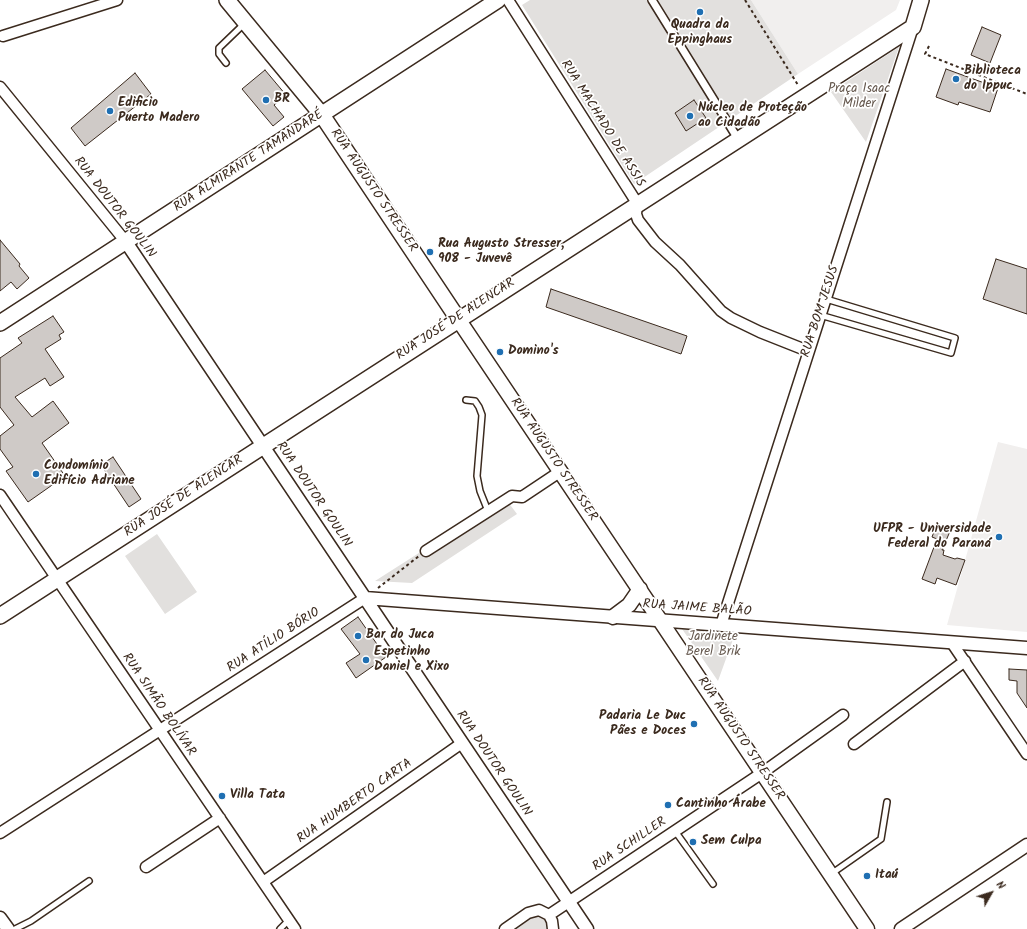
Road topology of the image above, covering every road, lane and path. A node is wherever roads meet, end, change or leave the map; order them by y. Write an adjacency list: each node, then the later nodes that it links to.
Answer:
1 (117, 0): 10 (street)
2 (498, 0): 16 (main road, RUA ALMIRANTE TAMANDARÉ)
3 (508, 0): 18 (street, RUA MACHADO DE ASSIS)
4 (652, 0): 17 (street)
5 (744, 0): 15 (path)
6 (921, 0): 9 (main road, RUA BOM JESUS)
7 (229, 1): 8 (main road, RUA AUGUSTO STRESSER)
8 (246, 22): 12 (lane); 16 (main road, RUA AUGUSTO STRESSER)
9 (913, 27): 15 (main road, RUA JOSÉ DE ALENCAR); 20 (street, RUA BOM JESUS)
10 (3, 36)
11 (929, 46): 14 (path)
12 (226, 63)
13 (0, 87): 19 (street, RUA DOUTOR GOULIN)
14 (1027, 94)
15 (805, 96): 17 (main road, RUA JOSÉ DE ALENCAR)
16 (322, 115): 19 (main road, RUA ALMIRANTE TAMANDARÉ); 22 (main road, RUA AUGUSTO STRESSER)
17 (738, 139): 18 (main road, RUA JOSÉ DE ALENCAR)
18 (637, 203): 22 (main road, RUA JOSÉ DE ALENCAR); 24 (street, RUA MACHADO DE ASSIS)
19 (126, 242): 23 (main road, RUA ALMIRANTE TAMANDARÉ); 26 (street, RUA DOUTOR GOULIN)
20 (826, 299): 21 (street, RUA BOM JESUS); 21 (lane)
21 (820, 315): 24 (street, RUA BOM JESUS)
22 (458, 319): 26 (main road, RUA JOSÉ DE ALENCAR); 27 (main road, RUA AUGUSTO STRESSER)
23 (0, 323)
24 (808, 351): 37 (street, RUA BOM JESUS)
25 (466, 400): 29 (lane)
26 (263, 446): 31 (main road, RUA JOSÉ DE ALENCAR); 33 (street, RUA DOUTOR GOULIN)
27 (561, 472): 29 (street); 32 (main road, RUA AUGUSTO STRESSER)
28 (0, 495): 31 (street, RUA SIMÃO BOLÍVAR)
29 (488, 511): 30 (street)
30 (426, 551): 33 (path)
31 (57, 579): 34 (main road, RUA JOSÉ DE ALENCAR); 42 (street, RUA SIMÃO BOLÍVAR)
32 (640, 589): 35 (main road); 36 (main road, RUA AUGUSTO STRESSER)
33 (365, 598): 35 (street, RUA JAIME BALÃO); 42 (street, RUA ATÍLIO BÓRIO); 43 (street, RUA DOUTOR GOULIN)
34 (0, 616)
35 (613, 617): 36 (street, RUA JAIME BALÃO)
36 (660, 620): 37 (street, RUA JAIME BALÃO); 46 (main road, RUA AUGUSTO STRESSER)
37 (721, 625): 38 (street, RUA JAIME BALÃO)
38 (952, 643): 39 (street, RUA JAIME BALÃO); 40 (street)
39 (1027, 648)
40 (964, 661): 44 (street); 45 (street)
41 (843, 715): 46 (street, RUA SCHILLER)
42 (160, 730): 48 (street, RUA SIMÃO BOLÍVAR); 50 (street, RUA ATÍLIO BÓRIO)
43 (462, 743): 55 (street, RUA HUMBERTO CARTA); 57 (street, RUA DOUTOR GOULIN)
44 (854, 744)
45 (1027, 754)
46 (762, 773): 49 (street, RUA SCHILLER); 53 (main road, RUA AUGUSTO STRESSER)
47 (887, 802): 53 (lane)
48 (220, 818): 52 (street); 55 (street, RUA SIMÃO BOLÍVAR)
49 (675, 831): 56 (lane); 57 (street, RUA SCHILLER)
50 (0, 833)
51 (1027, 845): 68 (street)
52 (146, 867)
53 (831, 874): 67 (main road, RUA AUGUSTO STRESSER)
54 (89, 881): 62 (lane)
55 (263, 882): 60 (street, RUA SIMÃO BOLÍVAR)
56 (713, 884)
57 (569, 902): 58 (street, RUA SCHILLER); 66 (street, RUA DOUTOR GOULIN)
58 (549, 915): 64 (street); 65 (street)
59 (0, 918): 61 (street)
60 (292, 925): 63 (lane)
61 (8, 929)
62 (15, 929)
63 (280, 929)
64 (505, 929)
65 (553, 929)
66 (587, 929)
67 (867, 929)
68 (901, 929)

